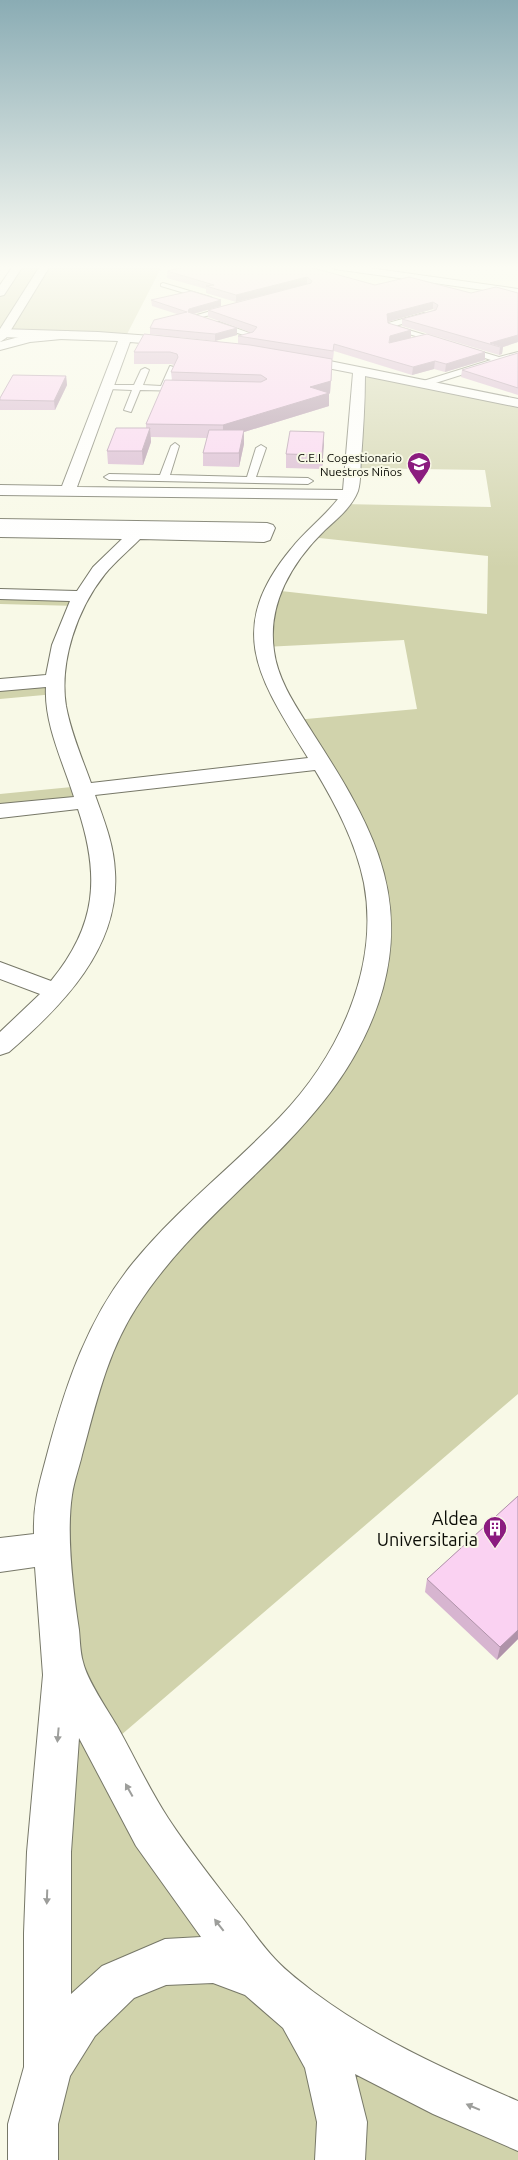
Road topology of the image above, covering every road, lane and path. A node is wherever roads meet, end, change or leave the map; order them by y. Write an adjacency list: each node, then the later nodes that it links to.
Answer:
1 (114, 367): 8 (street)
2 (337, 367): 6 (street)
3 (478, 367): 7 (lane)
4 (173, 368): 10 (lane)
5 (145, 370): 9 (lane)
6 (359, 371): 7 (street); 24 (street)
7 (423, 384): 12 (street)
8 (107, 387): 9 (lane); 23 (street)
9 (138, 387): 10 (lane); 13 (lane)
10 (164, 388): 11 (lane)
11 (193, 389)
12 (518, 403)
13 (128, 410)
14 (175, 446): 17 (lane)
15 (261, 448): 18 (lane)
16 (109, 476): 17 (lane)
17 (164, 478): 20 (lane)
18 (251, 479): 19 (lane); 21 (lane)
19 (308, 481)
20 (192, 486): 21 (street); 23 (street)
21 (224, 486): 24 (street)
22 (0, 490): 23 (street)
23 (68, 491)
24 (348, 495): 34 (street)
25 (0, 524): 26 (street)
26 (141, 530): 26 (street); 27 (street); 29 (street)
27 (0, 532)
28 (0, 594): 29 (street)
29 (80, 601): 30 (street); 32 (street)
30 (0, 604)
31 (0, 685): 32 (street)
32 (56, 687): 33 (street); 35 (street)
33 (0, 699)
34 (322, 763): 35 (street); 41 (street)
35 (84, 793): 36 (street); 37 (street); 39 (street)
36 (0, 794)
37 (0, 812)
38 (0, 970): 39 (street)
39 (57, 992): 40 (street)
40 (0, 1046)
41 (53, 1548): 42 (street); 43 (street)
42 (0, 1554)
43 (64, 1669): 44 (street, one-way to 43); 46 (street, one-way to 46)
44 (260, 1977): 45 (street); 46 (street)
45 (300, 2011): 47 (street, one-way to 45); 49 (street)
46 (48, 2067): 48 (street)
47 (518, 2126)
48 (28, 2148)
49 (340, 2160)

